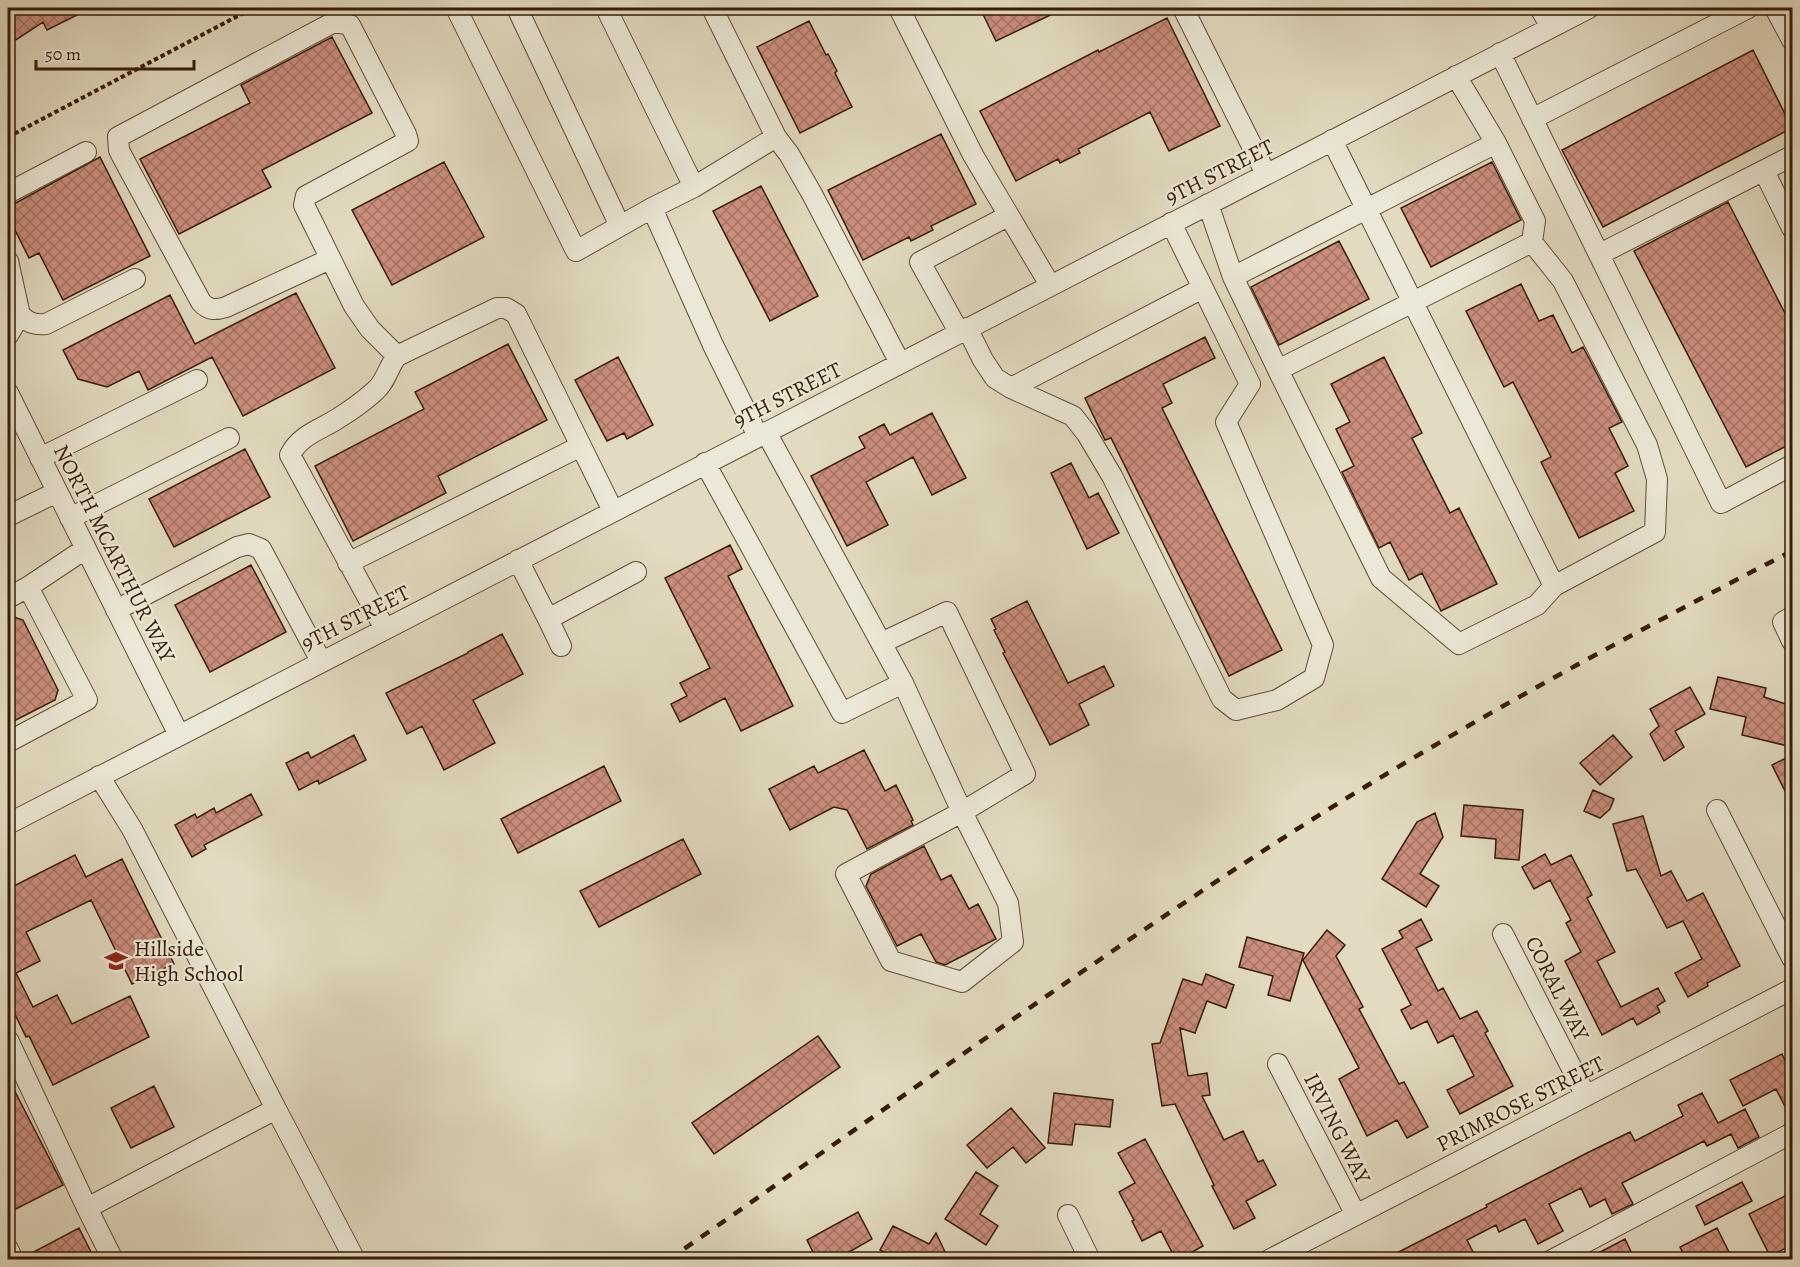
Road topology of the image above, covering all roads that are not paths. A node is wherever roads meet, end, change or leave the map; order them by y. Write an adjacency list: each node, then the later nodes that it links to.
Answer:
1 (456, 8): 30 (street)
2 (517, 8): 30 (street)
3 (606, 8): 23 (street)
4 (712, 8): 16 (street)
5 (899, 8): 28 (street)
6 (1183, 8): 22 (street)
7 (1540, 8): 11 (street)
8 (1589, 8): 11 (street, 9TH STREET)
9 (1748, 8): 15 (street)
10 (1775, 8): 12 (street)
11 (1551, 27): 13 (street, 9TH STREET)
12 (1792, 40)
13 (1500, 53): 14 (street, 9TH STREET); 15 (street)
14 (1456, 76): 17 (street, 9TH STREET); 18 (street)
15 (1532, 119): 33 (street)
16 (776, 137): 23 (street); 45 (street)
17 (1332, 140): 22 (street, 9TH STREET); 27 (street)
18 (1496, 143): 27 (street); 32 (street)
19 (86, 152): 24 (street)
20 (1792, 156): 21 (street)
21 (1764, 171): 31 (street); 33 (street)
22 (1266, 174): 25 (street, 9TH STREET)
23 (694, 187): 26 (street)
24 (8, 193)
25 (1208, 204): 29 (street, 9TH STREET); 36 (street)
26 (652, 208): 30 (street); 50 (street)
27 (1367, 210): 36 (street); 40 (street)
28 (1008, 216): 38 (street); 42 (street)
29 (1171, 223): 38 (street, 9TH STREET); 39 (street)
30 (620, 226)
31 (1792, 228)
32 (1532, 242): 40 (street); 64 (street)
33 (1600, 254): 55 (street)
34 (330, 259): 34 (street); 44 (street)
35 (8, 261): 41 (street)
36 (1233, 277): 46 (street)
37 (135, 279): 41 (street)
38 (1050, 285): 42 (street, 9TH STREET)
39 (1203, 288): 48 (street); 48 (street)
40 (1413, 302): 46 (street); 64 (street)
41 (20, 315): 43 (street)
42 (963, 330): 45 (street, 9TH STREET); 48 (street)
43 (8, 335)
44 (397, 356): 52 (street); 62 (street)
45 (900, 363): 50 (street, 9TH STREET)
46 (1278, 370): 64 (street)
47 (196, 380): 53 (street)
48 (1011, 388)
49 (8, 393): 53 (street, NORTH MCARTHUR WAY)
50 (762, 434): 54 (street, 9TH STREET); 72 (street)
51 (229, 438): 59 (street)
52 (580, 446): 57 (street); 62 (street)
53 (40, 458): 56 (street, NORTH MCARTHUR WAY)
54 (705, 463): 57 (street, 9TH STREET); 75 (street)
55 (1792, 465)
56 (57, 492): 58 (street); 59 (street, NORTH MCARTHUR WAY)
57 (613, 511): 61 (street, 9TH STREET)
58 (8, 516)
59 (70, 518): 60 (street, NORTH MCARTHUR WAY)
60 (85, 549): 65 (street); 67 (street, NORTH MCARTHUR WAY)
61 (518, 560): 69 (street); 70 (street, 9TH STREET)
62 (348, 562): 70 (street)
63 (636, 572): 69 (street)
64 (1554, 586)
65 (28, 587): 66 (street); 77 (street)
66 (8, 598)
67 (116, 610): 74 (street); 76 (street, NORTH MCARTHUR WAY)
68 (1792, 617): 71 (street)
69 (548, 619): 73 (street)
70 (385, 629): 74 (street, 9TH STREET)
71 (1792, 641)
72 (881, 643): 75 (street); 80 (street)
73 (561, 646)
74 (321, 661): 76 (street, 9TH STREET)
75 (903, 683): 80 (street)
76 (179, 735): 78 (street, 9TH STREET)
77 (8, 742)
78 (99, 776): 81 (street, 9TH STREET); 88 (street)
79 (1717, 810): 83 (street)
80 (962, 812): 80 (street)
81 (8, 824)
82 (1503, 933): 87 (street, CORAL WAY)
83 (1792, 958)
84 (1792, 989): 87 (street, PRIMROSE STREET)
85 (8, 1040): 90 (street)
86 (1278, 1064): 92 (street, IRVING WAY)
87 (1586, 1096): 92 (street, PRIMROSE STREET)
88 (276, 1109): 90 (street); 96 (street)
89 (1792, 1133): 99 (street)
90 (87, 1208): 95 (street)
91 (1068, 1215): 97 (street)
92 (1356, 1215): 98 (street, PRIMROSE STREET)
93 (8, 1249): 94 (street)
94 (13, 1260)
95 (113, 1260)
96 (355, 1260)
97 (1090, 1260)
98 (1269, 1260)
99 (1552, 1260)

